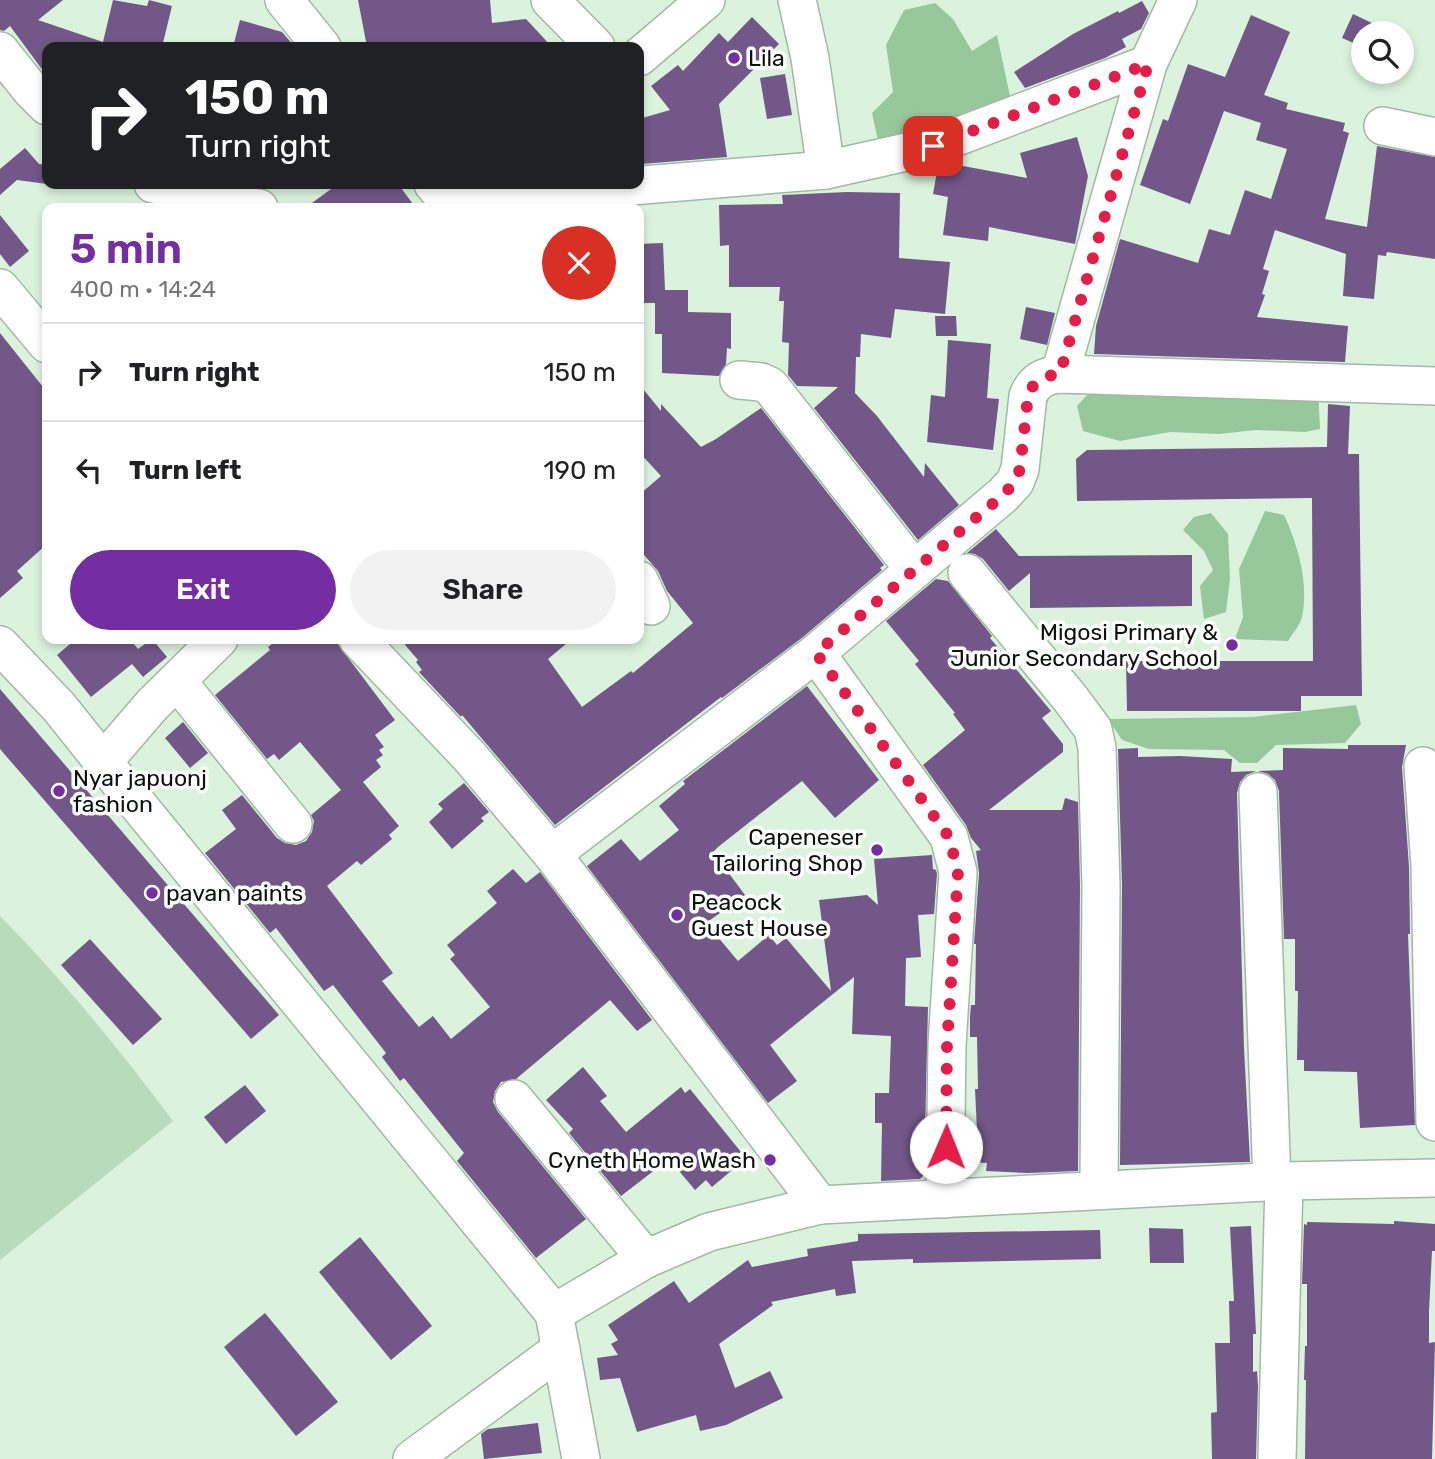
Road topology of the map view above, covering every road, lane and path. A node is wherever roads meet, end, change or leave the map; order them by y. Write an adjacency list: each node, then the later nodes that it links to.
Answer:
1 (284, 0): 6 (street)
2 (551, 0): 7 (street)
3 (706, 0): 9 (street)
4 (797, 0): 14 (street)
5 (1178, 0): 10 (street)
6 (318, 42)
7 (591, 42)
8 (0, 51): 11 (street)
9 (644, 53)
10 (1148, 64): 14 (street); 26 (street)
11 (42, 101)
12 (1383, 126): 13 (street)
13 (1435, 137)
14 (826, 170): 15 (street)
15 (644, 185)
16 (177, 189): 21 (street)
17 (437, 189): 22 (street)
18 (490, 189): 23 (street)
19 (549, 189): 20 (street)
20 (594, 189)
21 (228, 203)
22 (449, 203)
23 (473, 203)
24 (0, 288): 25 (street)
25 (42, 338)
26 (1060, 374): 28 (street); 29 (street)
27 (739, 380): 29 (street)
28 (1435, 386)
29 (913, 568): 34 (street)
30 (967, 573): 46 (street)
31 (208, 644): 35 (street)
32 (363, 644): 40 (street)
33 (0, 645): 36 (street)
34 (816, 653): 40 (street); 47 (street)
35 (177, 681): 36 (street); 39 (street)
36 (103, 762): 50 (street)
37 (1423, 766): 41 (street)
38 (1258, 792): 45 (street)
39 (293, 824)
40 (552, 854): 48 (street)
41 (1433, 866): 43 (street)
42 (514, 1099): 49 (street)
43 (1435, 1122)
44 (1435, 1178): 45 (street)
45 (1278, 1181): 46 (street); 54 (street)
46 (1099, 1189): 47 (street)
47 (945, 1199): 48 (street)
48 (820, 1205): 49 (street)
49 (646, 1259): 50 (street)
50 (554, 1313): 51 (street)
51 (561, 1349): 52 (street); 53 (street)
52 (412, 1459)
53 (581, 1459)
54 (1277, 1459)

